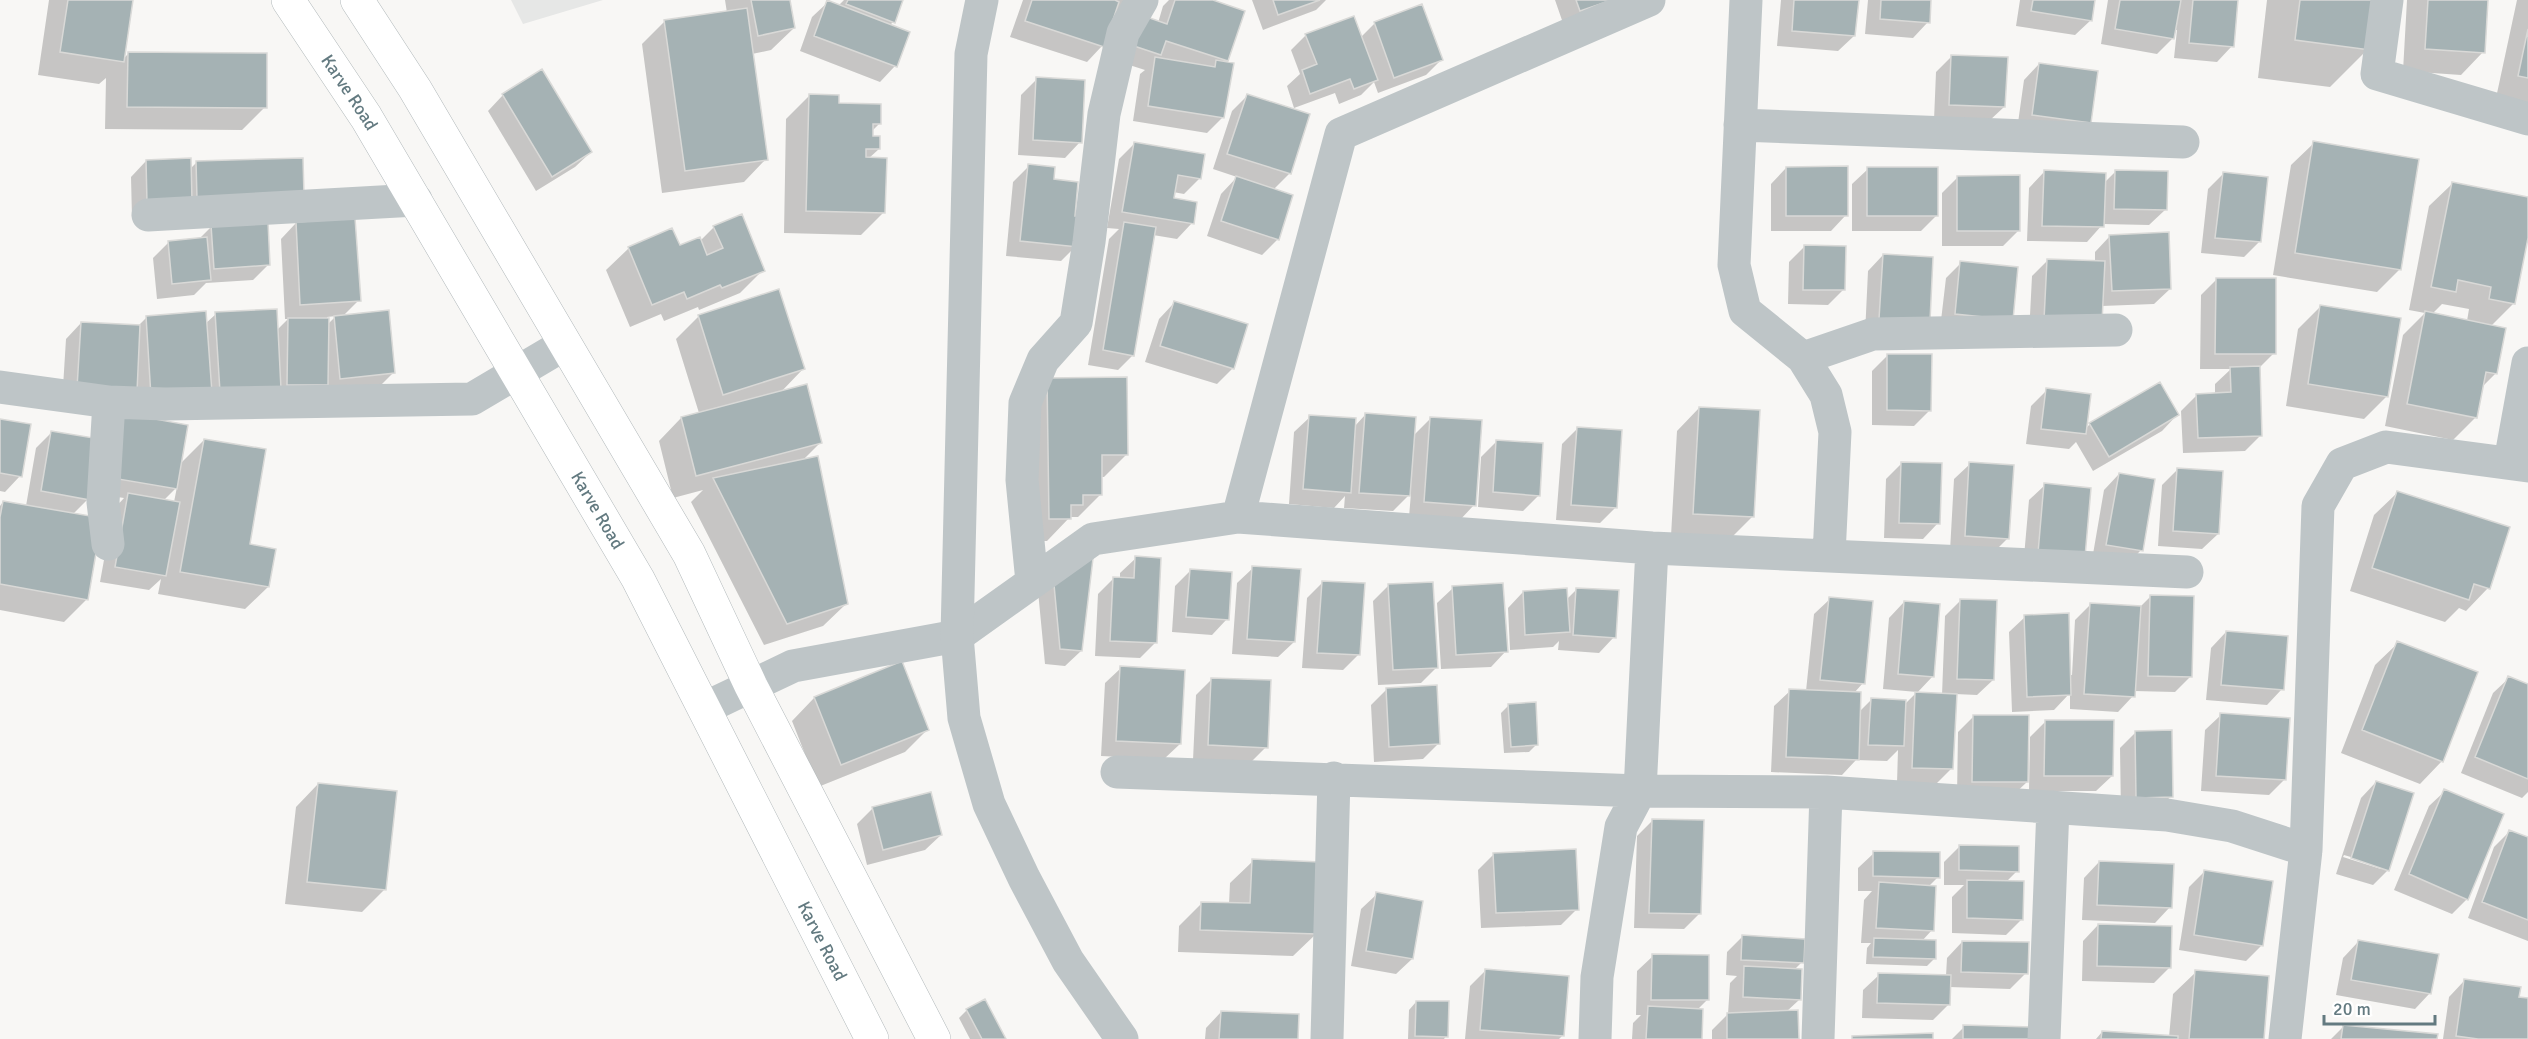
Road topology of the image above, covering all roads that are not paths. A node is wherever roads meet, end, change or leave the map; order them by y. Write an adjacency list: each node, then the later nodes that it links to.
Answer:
1 (288, 0): 11 (main road, Karve Road)
2 (357, 0): 14 (main road)
3 (982, 0): 27 (street)
4 (1142, 0): 26 (street)
5 (1649, 0): 21 (street)
6 (1746, 0): 9 (street)
7 (2387, 0): 8 (street)
8 (2528, 119)
9 (1740, 125): 10 (street); 15 (street)
10 (2183, 142)
11 (416, 200): 12 (street); 17 (main road, Karve Road)
12 (148, 215)
13 (2116, 330): 15 (street)
14 (565, 344): 17 (street); 28 (main road)
15 (1803, 358): 24 (street)
16 (2528, 363): 20 (street)
17 (517, 372): 19 (street); 29 (main road, Karve Road)
18 (0, 387): 19 (street)
19 (109, 402): 22 (street)
20 (2519, 464): 35 (street)
21 (1238, 517): 23 (street); 26 (street)
22 (108, 544)
23 (1652, 548): 24 (street); 32 (street)
24 (1829, 555): 25 (street)
25 (2187, 572)
26 (1032, 582): 27 (street)
27 (957, 636): 28 (street); 38 (street)
28 (752, 686): 29 (street); 37 (main road)
29 (705, 708): 36 (main road, Karve Road)
30 (1117, 772): 31 (street)
31 (1334, 778): 32 (street); 39 (street)
32 (1640, 791): 33 (street); 40 (street)
33 (1826, 792): 34 (street); 41 (street)
34 (2053, 807): 35 (street); 42 (street)
35 (2306, 850): 43 (street)
36 (872, 1039)
37 (934, 1039)
38 (1122, 1039)
39 (1327, 1039)
40 (1596, 1039)
41 (1818, 1039)
42 (2044, 1039)
43 (2285, 1039)

